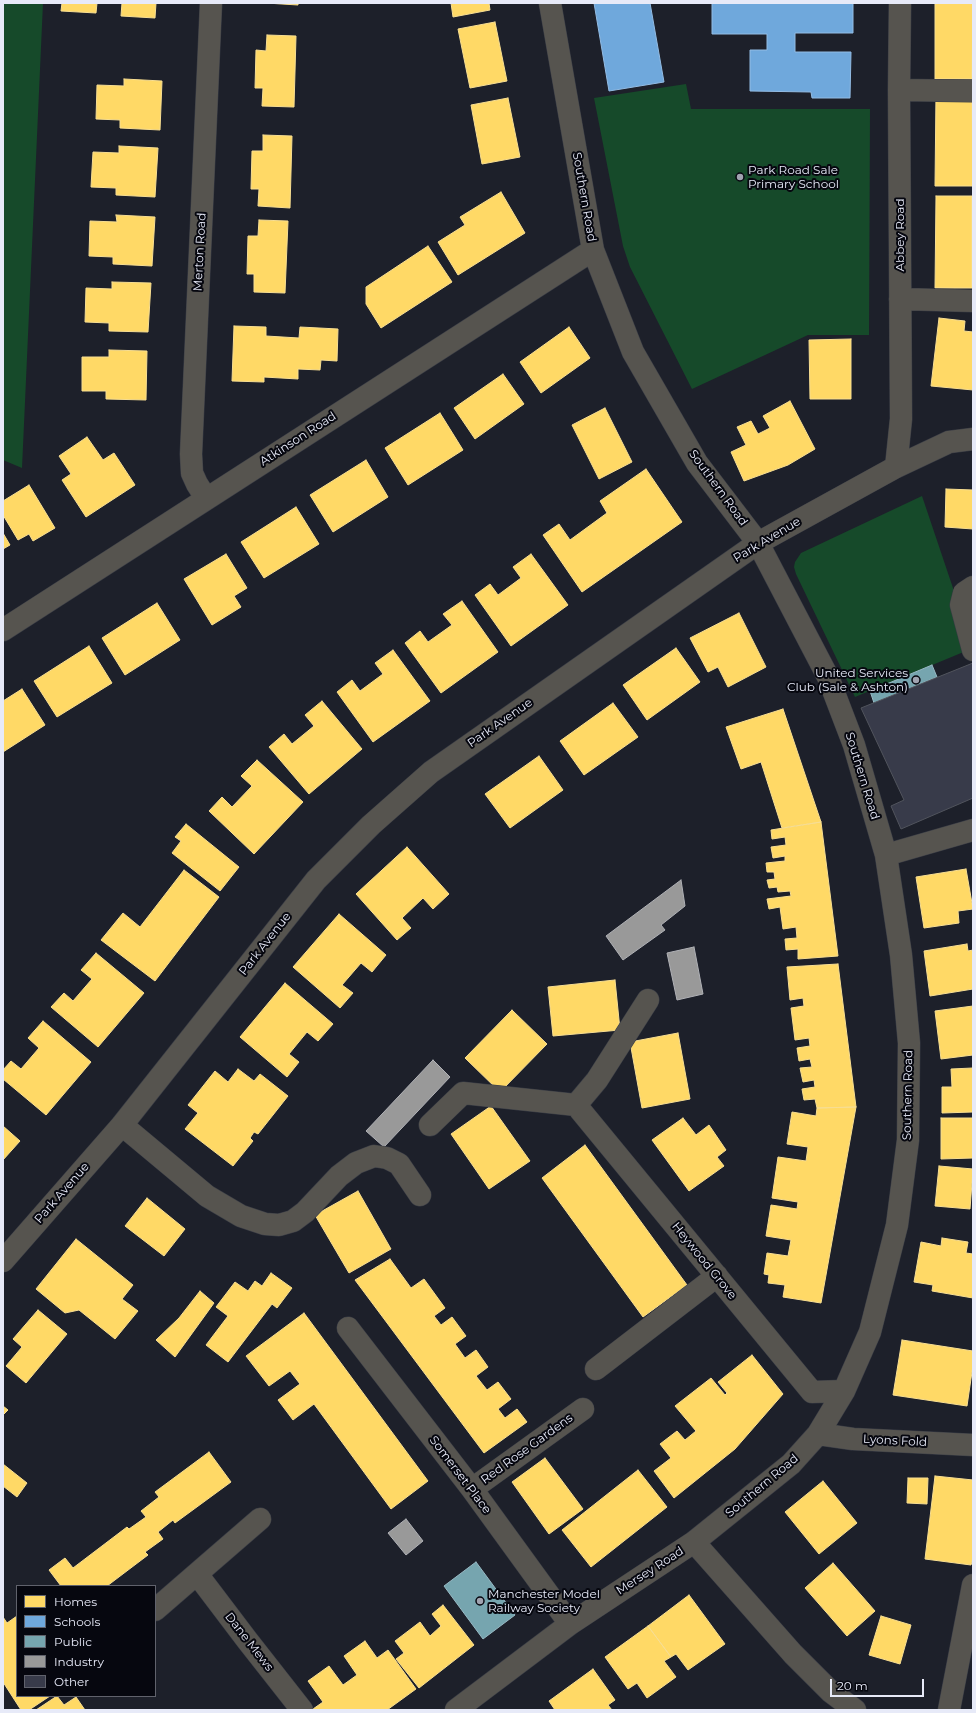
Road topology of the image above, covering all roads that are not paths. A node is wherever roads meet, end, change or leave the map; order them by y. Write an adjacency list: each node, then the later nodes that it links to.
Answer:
1 (211, 3): 11 (street, Merton Road)
2 (550, 3): 6 (street, Southern Road)
3 (900, 3): 4 (street, Abbey Road)
4 (899, 90): 5 (street); 7 (street, Abbey Road)
5 (973, 91)
6 (593, 250): 11 (street, Atkinson Road); 12 (street, Southern Road)
7 (900, 299): 8 (street); 10 (street, Abbey Road)
8 (973, 301)
9 (973, 439): 10 (street, Park Avenue)
10 (896, 466): 12 (street, Park Avenue)
11 (206, 498): 14 (street, Atkinson Road)
12 (758, 544): 17 (street, Southern Road); 20 (street, Park Avenue)
13 (973, 586): 15 (street)
14 (3, 630)
15 (973, 650)
16 (973, 830): 17 (street)
17 (886, 855): 27 (street, Southern Road)
18 (648, 1000): 19 (street)
19 (576, 1105): 21 (street); 24 (street, Heywood Grove)
20 (122, 1125): 22 (street); 23 (street, Park Avenue)
21 (430, 1125)
22 (420, 1195)
23 (3, 1261)
24 (717, 1276): 26 (street); 27 (street, Heywood Grove)
25 (348, 1328): 31 (street, Somerset Place)
26 (596, 1369)
27 (844, 1391): 29 (street, Southern Road)
28 (582, 1409): 31 (street, Red Rose Gardens)
29 (818, 1434): 30 (street, Lyons Fold); 33 (street, Southern Road)
30 (973, 1445)
31 (472, 1490): 37 (street, Somerset Place)
32 (260, 1519): 34 (street)
33 (694, 1542): 37 (street, Mersey Road); 40 (street, Mersey Road)
34 (198, 1574): 36 (street); 38 (street, Dane Mews)
35 (973, 1585): 41 (street)
36 (156, 1609)
37 (570, 1624): 39 (street, Mersey Road)
38 (302, 1710)
39 (456, 1710)
40 (855, 1710)
41 (949, 1710)

